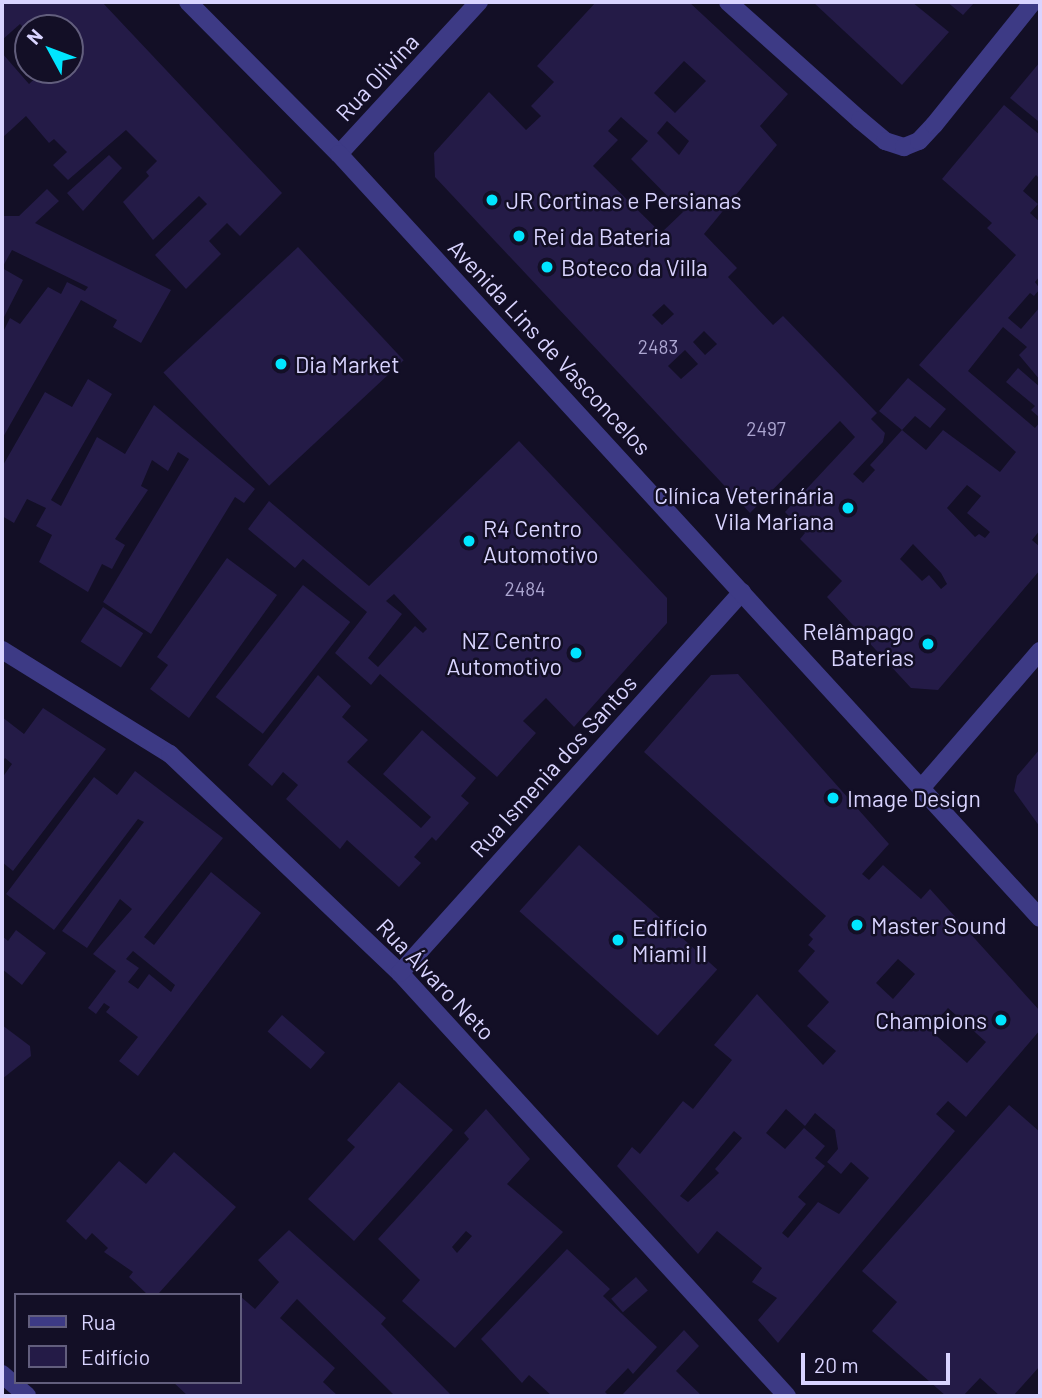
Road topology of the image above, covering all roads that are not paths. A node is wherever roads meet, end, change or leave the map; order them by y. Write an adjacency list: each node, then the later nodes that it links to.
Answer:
1 (188, 2): 5 (street, Avenida Lins de Vasconcelos)
2 (479, 2): 5 (street, Rua Olivina)
3 (728, 2): 4 (street)
4 (1033, 2)
5 (339, 154): 6 (street, Avenida Lins de Vasconcelos)
6 (742, 592): 9 (street, Avenida Lins de Vasconcelos); 11 (street, Rua Ismenia dos Santos)
7 (2, 650): 11 (street, Rua Álvaro Neto)
8 (1040, 651): 9 (street)
9 (923, 786): 10 (street, Avenida Lins de Vasconcelos)
10 (1040, 918)
11 (400, 973): 14 (street, Rua Álvaro Neto)
12 (2, 1374): 13 (street)
13 (27, 1396)
14 (787, 1396)

